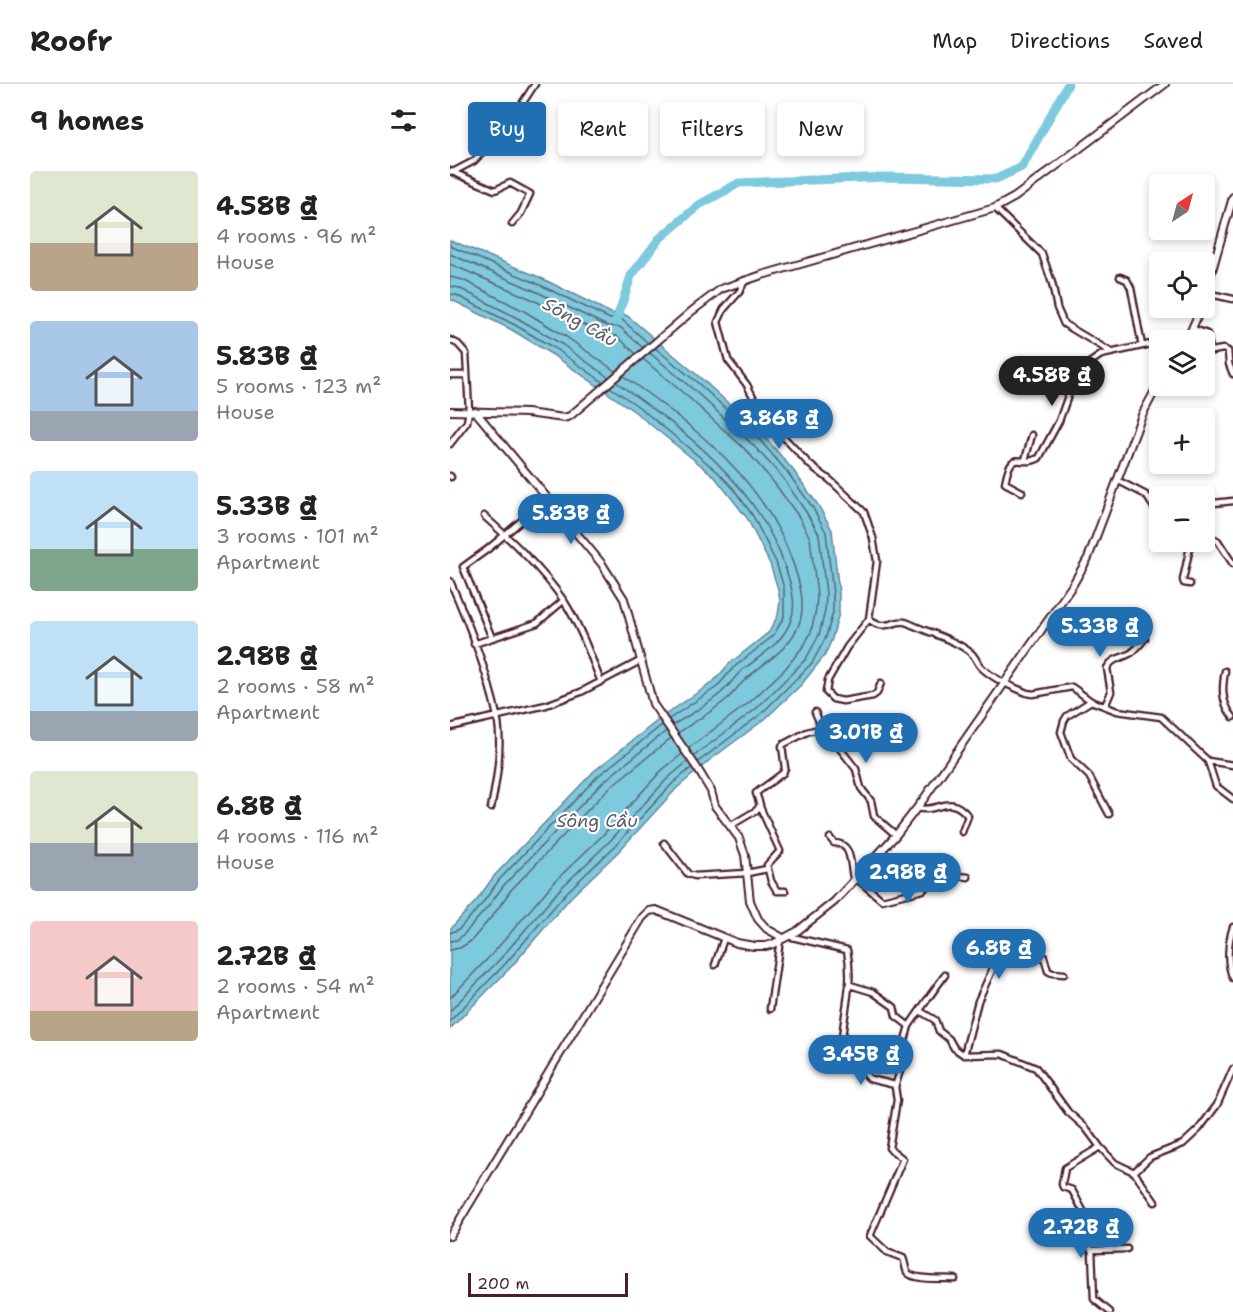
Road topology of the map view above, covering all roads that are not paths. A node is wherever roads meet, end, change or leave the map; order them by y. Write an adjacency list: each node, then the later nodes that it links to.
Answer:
1 (535, 84): 3 (street)
2 (1165, 84): 5 (street)
3 (451, 171): 6 (street)
4 (1233, 197): 7 (street)
5 (995, 208): 9 (street); 16 (street)
6 (512, 224)
7 (1215, 261)
8 (1120, 277): 14 (street)
9 (745, 280): 22 (street); 40 (street)
10 (1215, 297): 11 (street)
11 (1233, 299)
12 (450, 340): 19 (street)
13 (1149, 344): 14 (street)
14 (1142, 346): 16 (street)
15 (1215, 350): 17 (street)
16 (1111, 352): 25 (street)
17 (1233, 374)
18 (450, 375): 19 (street)
19 (467, 375): 22 (street)
20 (1152, 396): 26 (street)
21 (450, 411): 22 (street)
22 (472, 411): 24 (street); 28 (street)
23 (1032, 435): 25 (street)
24 (450, 444)
25 (1025, 460): 27 (street)
26 (1118, 480): 29 (street); 47 (street)
27 (1022, 492)
28 (547, 499): 33 (street); 44 (street)
29 (1149, 500)
30 (1233, 501): 31 (street)
31 (1215, 503)
32 (484, 516): 33 (street)
33 (505, 535): 39 (street); 41 (street)
34 (1215, 539): 36 (street)
35 (1189, 552): 38 (street)
36 (1233, 564)
37 (450, 581): 43 (street)
38 (1190, 584)
39 (563, 601): 41 (street); 46 (street)
40 (869, 619): 47 (street); 48 (street)
41 (492, 638): 43 (street)
42 (1145, 638): 50 (street)
43 (474, 644): 52 (street)
44 (640, 661): 46 (street); 63 (street)
45 (1225, 671): 53 (street)
46 (601, 682): 52 (street)
47 (1005, 683): 49 (street); 61 (street)
48 (881, 684)
49 (1091, 700): 50 (street); 62 (street)
50 (1106, 706): 56 (street)
51 (815, 712): 55 (street)
52 (496, 716): 54 (street); 60 (street)
53 (1233, 717)
54 (450, 727)
55 (822, 728): 59 (street); 65 (street)
56 (1208, 761): 57 (street); 58 (street)
57 (1233, 765)
58 (1233, 799)
59 (760, 807): 63 (street); 68 (street)
60 (491, 808)
61 (917, 808): 64 (street); 65 (street)
62 (1109, 814)
63 (730, 826): 69 (street)
64 (962, 832)
65 (896, 835): 71 (street)
66 (830, 837): 71 (street)
67 (664, 843): 69 (street)
68 (767, 870): 69 (street); 72 (street)
69 (747, 873): 75 (street)
70 (968, 877): 71 (street)
71 (855, 880): 75 (street)
72 (785, 891)
73 (1233, 927): 79 (street)
74 (724, 938): 75 (street); 76 (street); 90 (street)
75 (784, 938): 80 (street); 81 (street)
76 (715, 965)
77 (1064, 974): 84 (street)
78 (945, 975): 82 (street)
79 (1233, 978)
80 (850, 985): 83 (street); 86 (street)
81 (770, 1010)
82 (920, 1011): 83 (street); 84 (street)
83 (909, 1026): 86 (street)
84 (964, 1055): 87 (street)
85 (1233, 1069): 88 (street)
86 (895, 1085): 93 (street)
87 (1100, 1147): 88 (street); 92 (street)
88 (1134, 1172): 89 (street)
89 (1155, 1202)
90 (450, 1236)
91 (1127, 1249): 92 (street)
92 (1092, 1250): 94 (street)
93 (954, 1279)
94 (1110, 1312)

